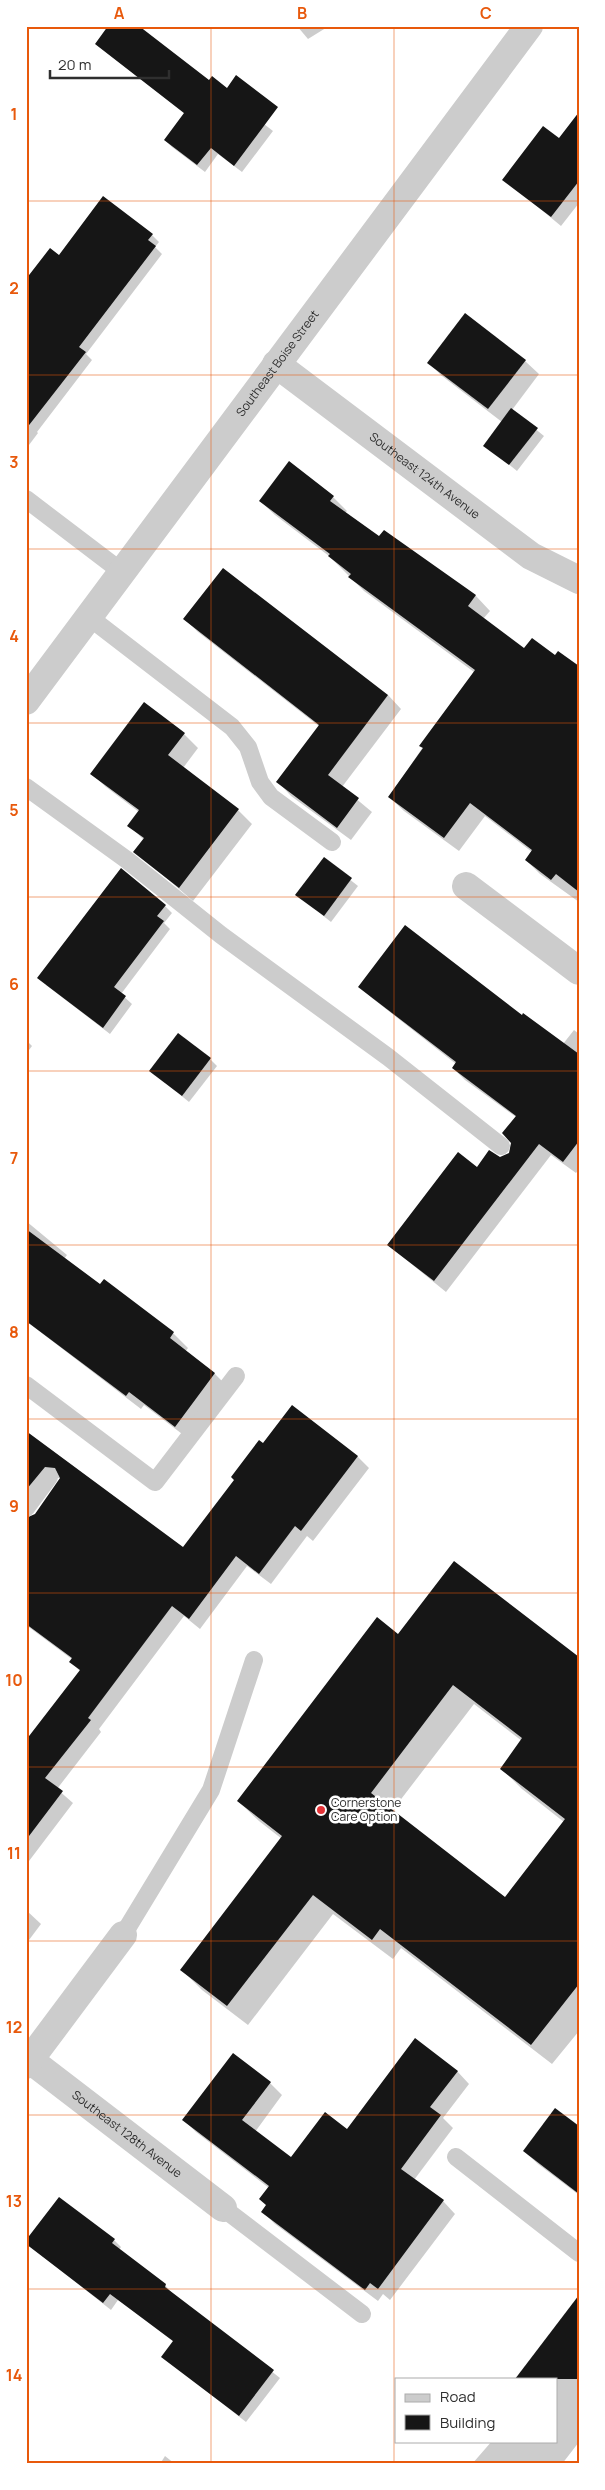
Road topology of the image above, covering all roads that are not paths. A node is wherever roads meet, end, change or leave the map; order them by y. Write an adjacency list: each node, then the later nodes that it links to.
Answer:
1 (529, 26): 2 (street, Southeast Boise Street)
2 (276, 364): 4 (street, Southeast Boise Street); 5 (street, Southeast 124th Avenue)
3 (26, 499): 4 (lane)
4 (122, 572): 6 (street, Southeast Boise Street)
5 (579, 580)
6 (89, 617): 7 (street, Southeast Boise Street); 9 (lane)
7 (26, 702)
8 (26, 787): 12 (lane)
9 (332, 842)
10 (466, 886): 11 (street)
11 (579, 971)
12 (501, 1146)
13 (236, 1376): 14 (lane)
14 (26, 1385)
15 (49, 1477): 16 (lane)
16 (26, 1508)
17 (254, 1660): 18 (lane)
18 (122, 1935): 19 (street)
19 (28, 2063): 21 (street, Southeast 128th Avenue)
20 (456, 2157): 22 (lane)
21 (223, 2208): 23 (lane)
22 (579, 2253)
23 (362, 2314)

